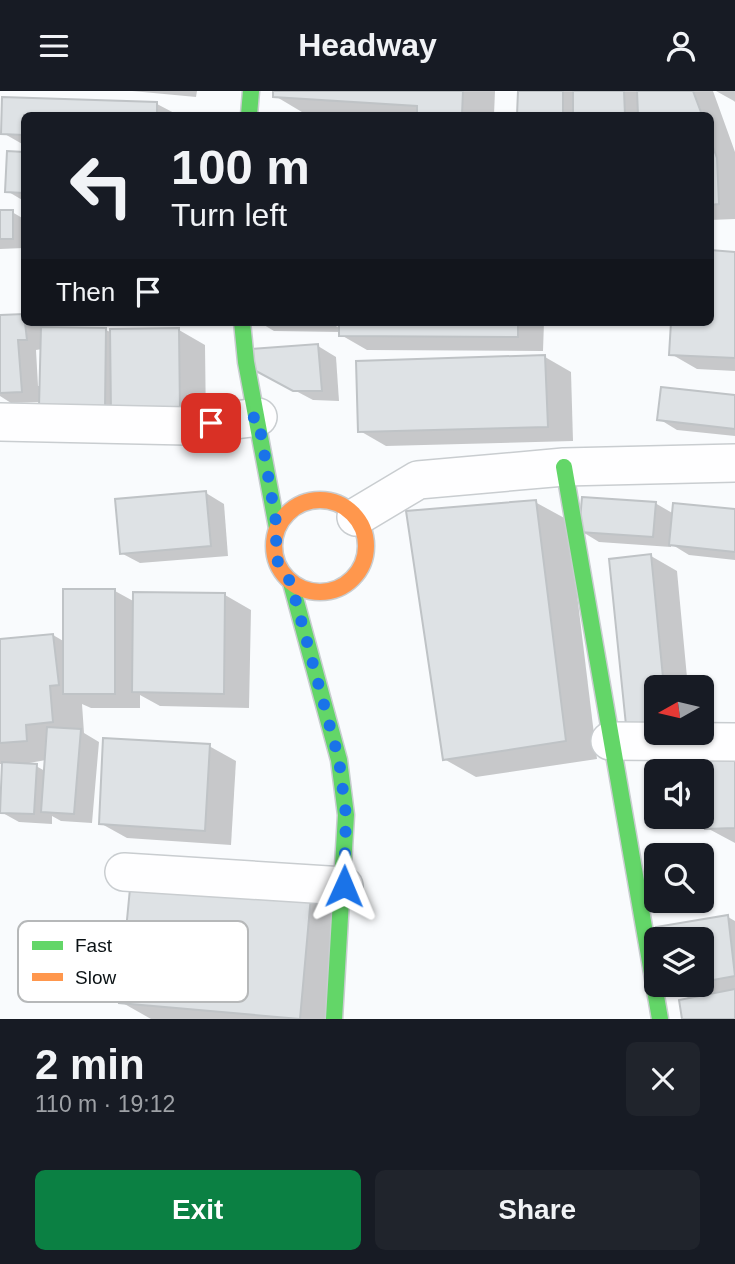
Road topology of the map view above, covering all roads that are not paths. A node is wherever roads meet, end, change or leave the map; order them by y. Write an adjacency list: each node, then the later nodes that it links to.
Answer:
1 (251, 91): 2 (street)
2 (249, 112)
3 (242, 326): 4 (street)
4 (258, 417): 5 (street); 9 (street)
5 (0, 422)
6 (735, 463): 7 (street)
7 (564, 467): 8 (street); 11 (street)
8 (356, 517): 9 (street); 10 (street)
9 (277, 528): 10 (street)
10 (291, 583): 14 (street)
11 (610, 741): 12 (street); 16 (street)
12 (735, 743)
13 (124, 872): 14 (street)
14 (344, 886): 15 (street)
15 (334, 1019)
16 (660, 1019)

